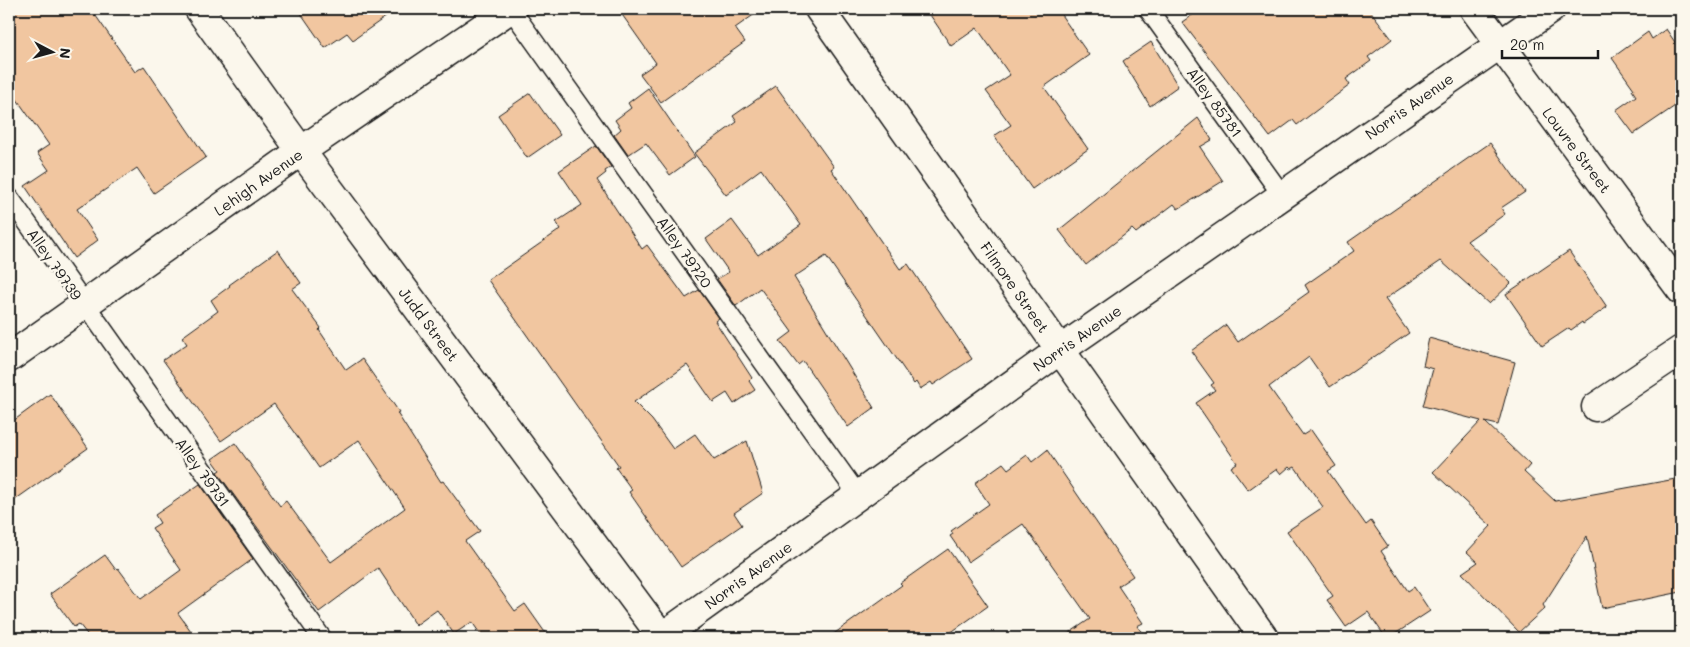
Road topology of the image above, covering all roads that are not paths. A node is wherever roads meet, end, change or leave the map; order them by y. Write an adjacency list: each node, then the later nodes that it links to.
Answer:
1 (199, 9): 8 (street, Judd Street)
2 (511, 9): 8 (street, Lehigh Avenue); 17 (lane, Alley 79720)
3 (819, 9): 13 (street, Filmore Street)
4 (1148, 9): 9 (lane, Alley 85781)
5 (1474, 9): 7 (street, Louvre Street)
6 (1551, 9): 7 (street, Norris Avenue)
7 (1499, 44): 9 (street, Norris Avenue); 11 (street, Louvre Street)
8 (301, 152): 12 (street, Lehigh Avenue); 18 (street, Judd Street)
9 (1282, 196): 13 (street, Norris Avenue)
10 (9, 197): 12 (lane, Alley 79739)
11 (1681, 290)
12 (84, 305): 15 (street, Lehigh Avenue); 19 (lane, Alley 79731)
13 (1060, 350): 17 (street, Norris Avenue); 20 (street, Filmore Street)
14 (1681, 350): 16 (street)
15 (9, 358)
16 (1596, 407)
17 (858, 496): 18 (street, Norris Avenue)
18 (668, 636)
19 (322, 638)
20 (1264, 638)

